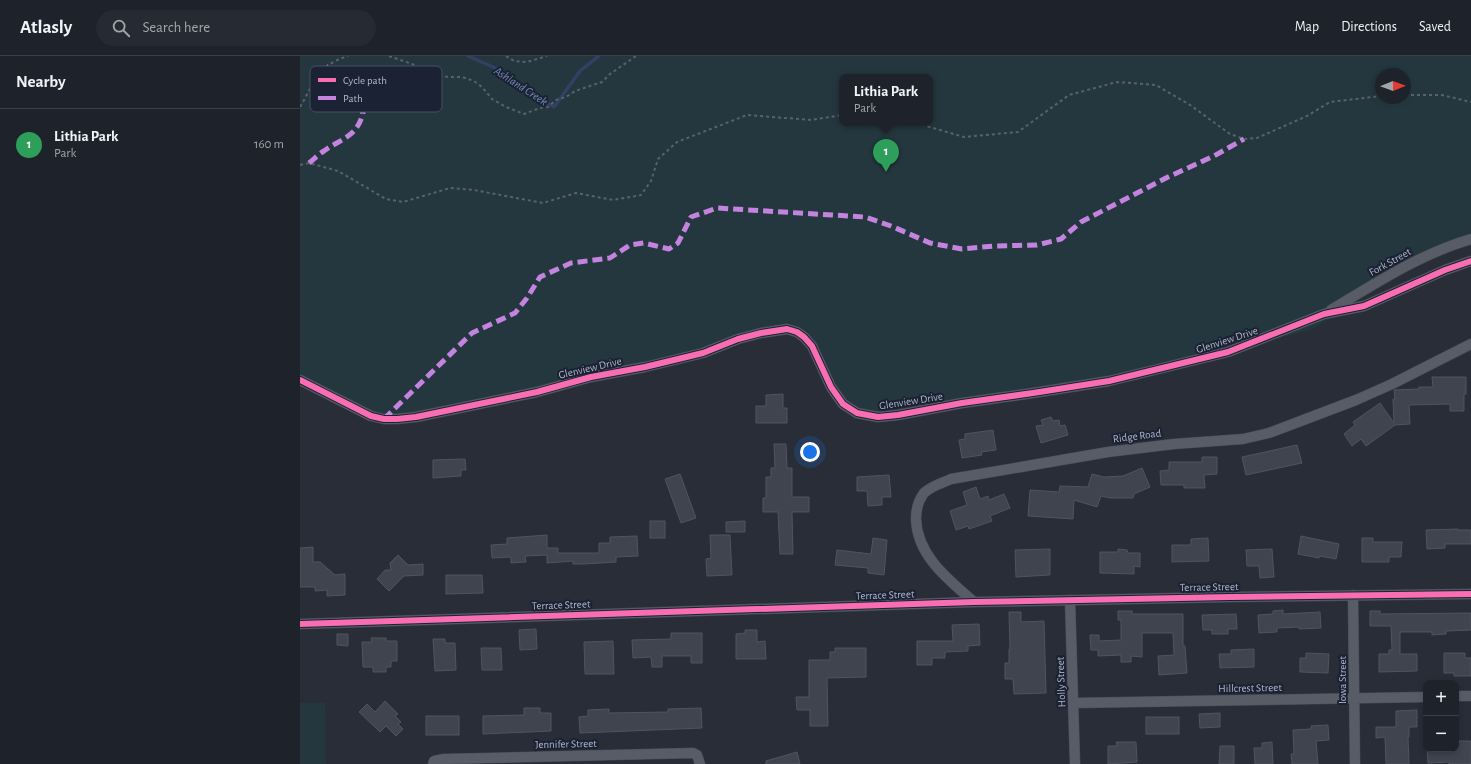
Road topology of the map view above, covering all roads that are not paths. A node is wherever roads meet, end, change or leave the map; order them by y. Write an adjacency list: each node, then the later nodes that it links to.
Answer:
1 (1471, 239): 3 (street, Fork Street)
2 (1471, 261): 3 (street, Glenview Drive)
3 (1324, 314): 5 (street, Glenview Drive)
4 (1471, 344): 9 (street, Ridge Road)
5 (300, 380)
6 (1471, 594): 7 (street, Terrace Street)
7 (1353, 595): 8 (street, Terrace Street); 14 (street, Iowa Street)
8 (1070, 600): 9 (street, Terrace Street); 15 (street, Holly Street)
9 (974, 602): 10 (street, Terrace Street)
10 (300, 624)
11 (1459, 696): 12 (street)
12 (1471, 696)
13 (1423, 697): 14 (street, Hillcrest Street)
14 (1354, 698): 15 (street, Hillcrest Street); 19 (street, Iowa Street)
15 (1074, 703): 18 (street, Holly Street)
16 (699, 759): 17 (street, Jennifer Street)
17 (434, 762)
18 (1075, 764)
19 (1355, 764)

